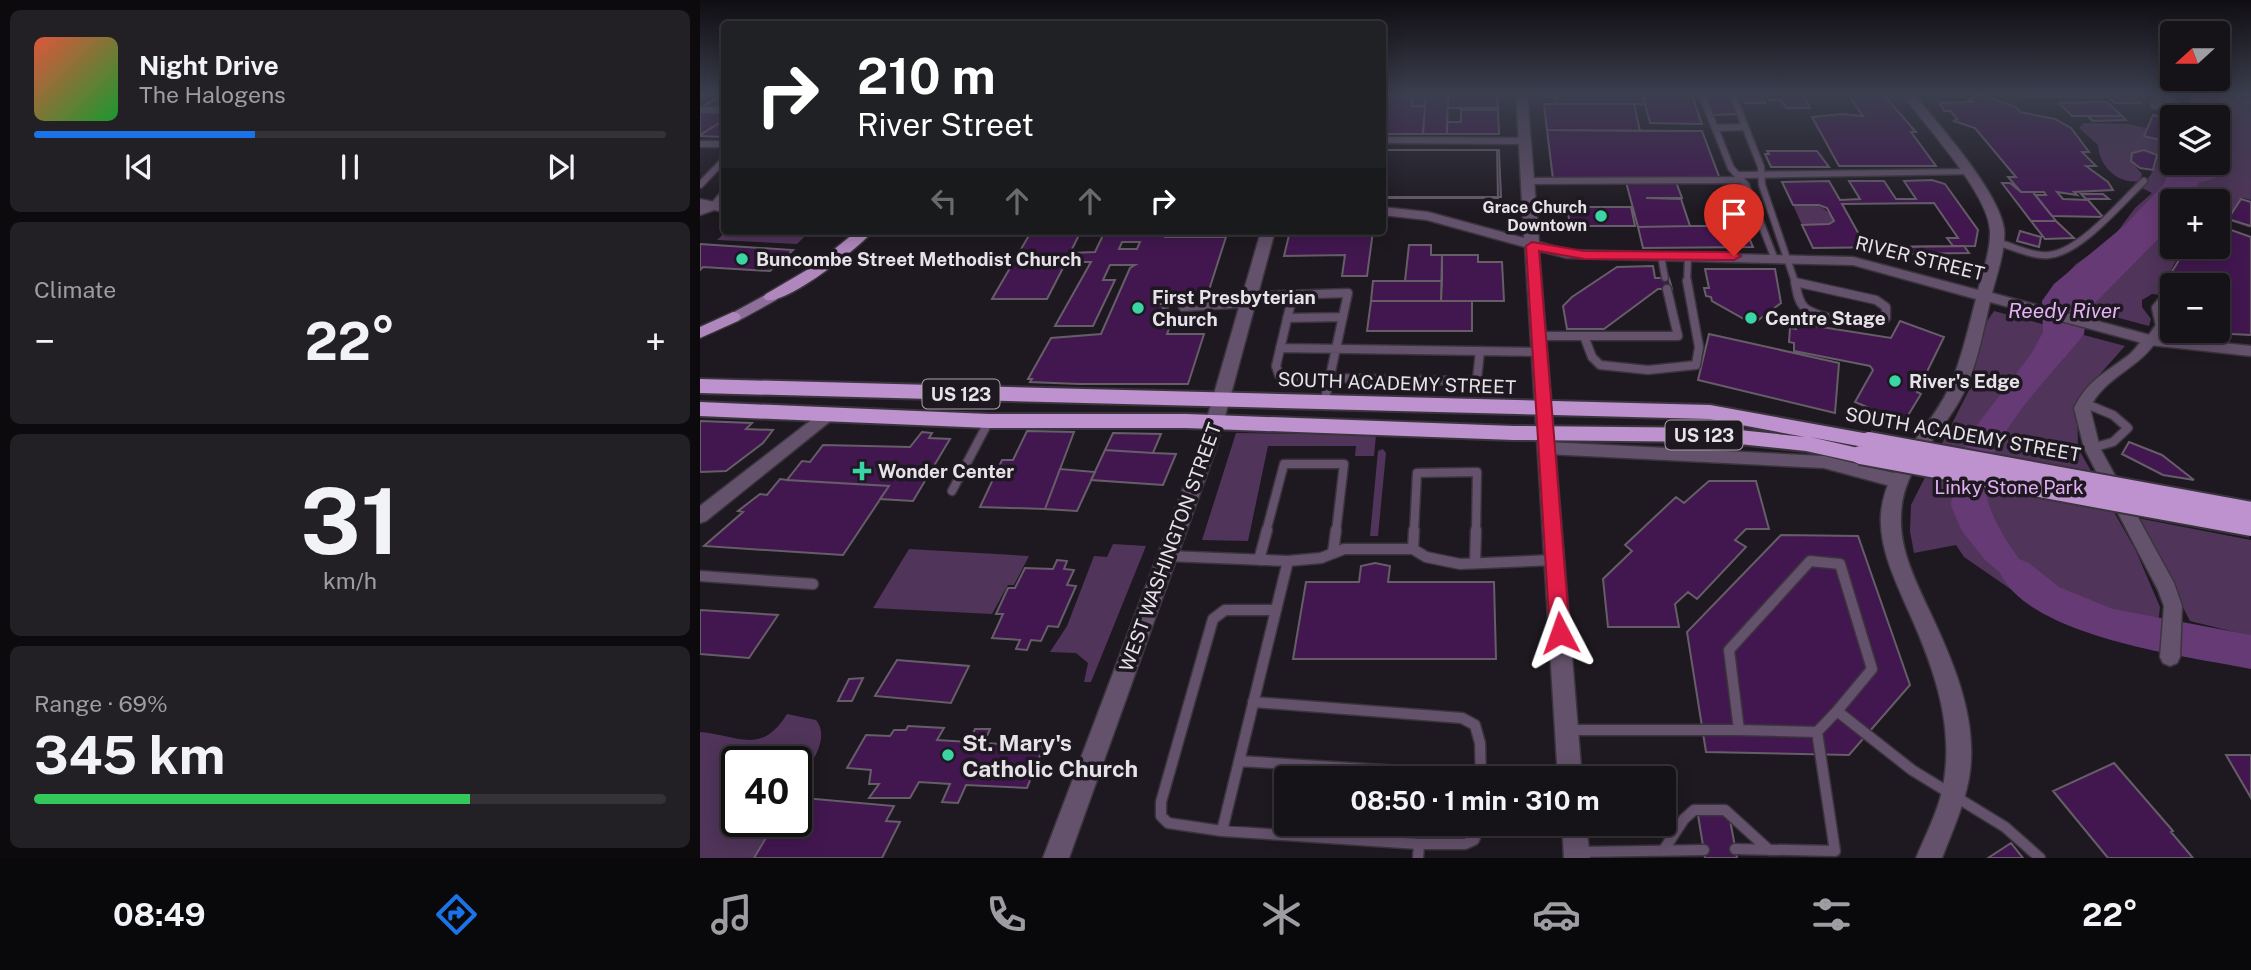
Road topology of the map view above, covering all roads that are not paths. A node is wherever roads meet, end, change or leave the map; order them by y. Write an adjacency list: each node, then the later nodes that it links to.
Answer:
1 (1524, 133): 6 (street)
2 (1717, 133): 12 (lane)
3 (1746, 133): 11 (lane)
4 (1936, 133): 10 (street)
5 (1386, 140): 6 (street)
6 (1525, 141): 13 (street)
7 (700, 144): 8 (street)
8 (721, 144)
9 (721, 163): 15 (lane)
10 (1965, 172): 11 (street); 19 (street)
11 (1763, 175): 12 (street); 23 (lane)
12 (1741, 177): 13 (lane); 23 (lane)
13 (1527, 181): 20 (street)
14 (2144, 181): 19 (lane)
15 (700, 185)
16 (1386, 211): 20 (street, RIVER STREET)
17 (861, 235): 29 (main road)
18 (1267, 235): 30 (street, WEST WASHINGTON STREET)
19 (1996, 242): 28 (street)
20 (1532, 246): 21 (street, RIVER STREET); 43 (street)
21 (1661, 256): 22 (street, RIVER STREET); 24 (lane)
22 (1688, 256): 23 (street, RIVER STREET); 41 (lane)
23 (1782, 257): 25 (lane); 28 (street, RIVER STREET)
24 (1665, 278)
25 (1794, 282): 25 (lane)
26 (1667, 289): 40 (lane)
27 (1293, 294): 30 (lane); 34 (lane); 35 (lane)
28 (1983, 295): 42 (street, RIVER STREET); 61 (street)
29 (771, 297): 33 (main road)
30 (1249, 299): 32 (lane); 50 (street, WEST WASHINGTON STREET)
31 (2160, 303): 36 (lane)
32 (1183, 307)
33 (733, 317): 38 (main road)
34 (1342, 317): 35 (lane); 45 (lane)
35 (1287, 318): 44 (lane)
36 (2160, 326)
37 (2160, 326): 42 (lane)
38 (700, 333)
39 (1584, 336): 40 (lane); 41 (lane); 43 (lane)
40 (1678, 336): 41 (lane)
41 (1696, 337)
42 (2150, 340): 47 (street, RIVER STREET); 51 (street)
43 (1539, 344): 46 (lane); 54 (street)
44 (1280, 348): 45 (lane); 48 (lane)
45 (1336, 350): 46 (lane); 48 (lane)
46 (1480, 351): 48 (lane)
47 (2251, 351)
48 (1329, 378): 52 (lane)
49 (700, 386): 50 (highway, SOUTH ACADEMY STREET / US 123)
50 (1221, 400): 52 (highway, SOUTH ACADEMY STREET / US 123); 57 (street, WEST WASHINGTON STREET)
51 (2084, 403): 60 (street); 60 (lane)
52 (1324, 404): 54 (highway, SOUTH ACADEMY STREET / US 123)
53 (700, 409): 55 (highway, US 123)
54 (1544, 410): 58 (street); 59 (highway, SOUTH ACADEMY STREET / US 123)
55 (828, 415): 56 (highway, US 123); 64 (street)
56 (989, 421): 57 (highway, US 123); 62 (lane)
57 (1215, 422): 58 (highway, SOUTH ACADEMY STREET / US 123); 68 (street, WEST WASHINGTON STREET)
58 (1547, 440): 59 (highway, SOUTH ACADEMY STREET / US 123); 61 (street); 70 (street)
59 (1865, 447): 63 (highway, SOUTH ACADEMY STREET / US 123, bridge); 65 (highway, SOUTH ACADEMY STREET / US 123, bridge)
60 (2092, 448): 76 (street)
61 (1898, 481): 86 (street)
62 (952, 491)
63 (2251, 511)
64 (700, 516)
65 (2251, 527)
66 (1413, 549): 67 (lane); 72 (lane); 72 (lane)
67 (1333, 553): 69 (lane); 71 (lane)
68 (1167, 556): 69 (lane); 96 (street, WEST WASHINGTON STREET)
69 (1259, 560): 71 (lane)
70 (1555, 560): 72 (lane); 79 (street)
71 (1288, 561): 75 (lane)
72 (1475, 563)
73 (700, 576): 74 (lane)
74 (813, 584)
75 (1276, 610): 77 (lane); 87 (lane)
76 (2170, 657)
77 (1253, 702): 82 (lane); 84 (lane)
78 (1837, 711): 80 (lane); 81 (lane); 86 (lane)
79 (1566, 730): 80 (lane); 85 (street)
80 (1739, 730): 81 (lane)
81 (1817, 732): 93 (lane)
82 (1239, 761): 83 (lane); 87 (lane)
83 (1315, 766)
84 (1480, 766)
85 (1569, 766)
86 (1953, 797): 98 (street); 99 (lane)
87 (1222, 831): 90 (lane)
88 (1476, 836): 90 (lane)
89 (1575, 836): 95 (street)
90 (1419, 844): 97 (lane)
91 (1735, 849): 93 (lane)
92 (1704, 850): 94 (lane)
93 (1769, 850): 94 (lane)
94 (1663, 851): 95 (lane)
95 (1576, 855)
96 (1056, 858)
97 (1418, 858)
98 (1929, 858)
99 (2040, 858)

